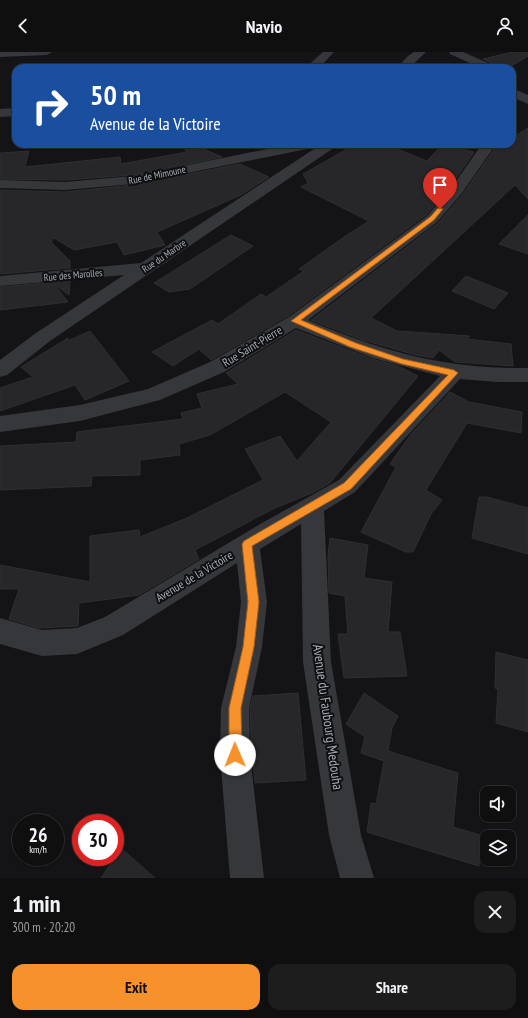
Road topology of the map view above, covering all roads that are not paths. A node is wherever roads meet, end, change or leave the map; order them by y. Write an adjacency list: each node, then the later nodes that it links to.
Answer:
1 (48, 52): 5 (street)
2 (329, 52): 6 (street)
3 (421, 52): 7 (street)
4 (454, 52): 8 (street)
5 (0, 54)
6 (316, 64)
7 (407, 64)
8 (482, 64)
9 (12, 112): 10 (street)
10 (0, 113)
11 (292, 148): 14 (street, Rue de Mimoune)
12 (324, 148): 15 (street, Rue du Marbre)
13 (486, 148): 17 (street, Rue Saint-Pierre)
14 (0, 184)
15 (146, 268): 16 (street, Rue des Marolles); 18 (street, Rue du Marbre)
16 (0, 281)
17 (295, 321): 19 (street); 21 (street, Rue Saint-Pierre)
18 (0, 370)
19 (454, 373): 20 (street); 22 (street, Avenue de la Victoire)
20 (528, 375)
21 (0, 424)
22 (312, 506): 23 (street, Avenue de la Victoire); 26 (street, Avenue du Faubourg Medouha)
23 (247, 544): 24 (street, Avenue de la Victoire); 25 (street)
24 (0, 631)
25 (247, 878)
26 (357, 878)

